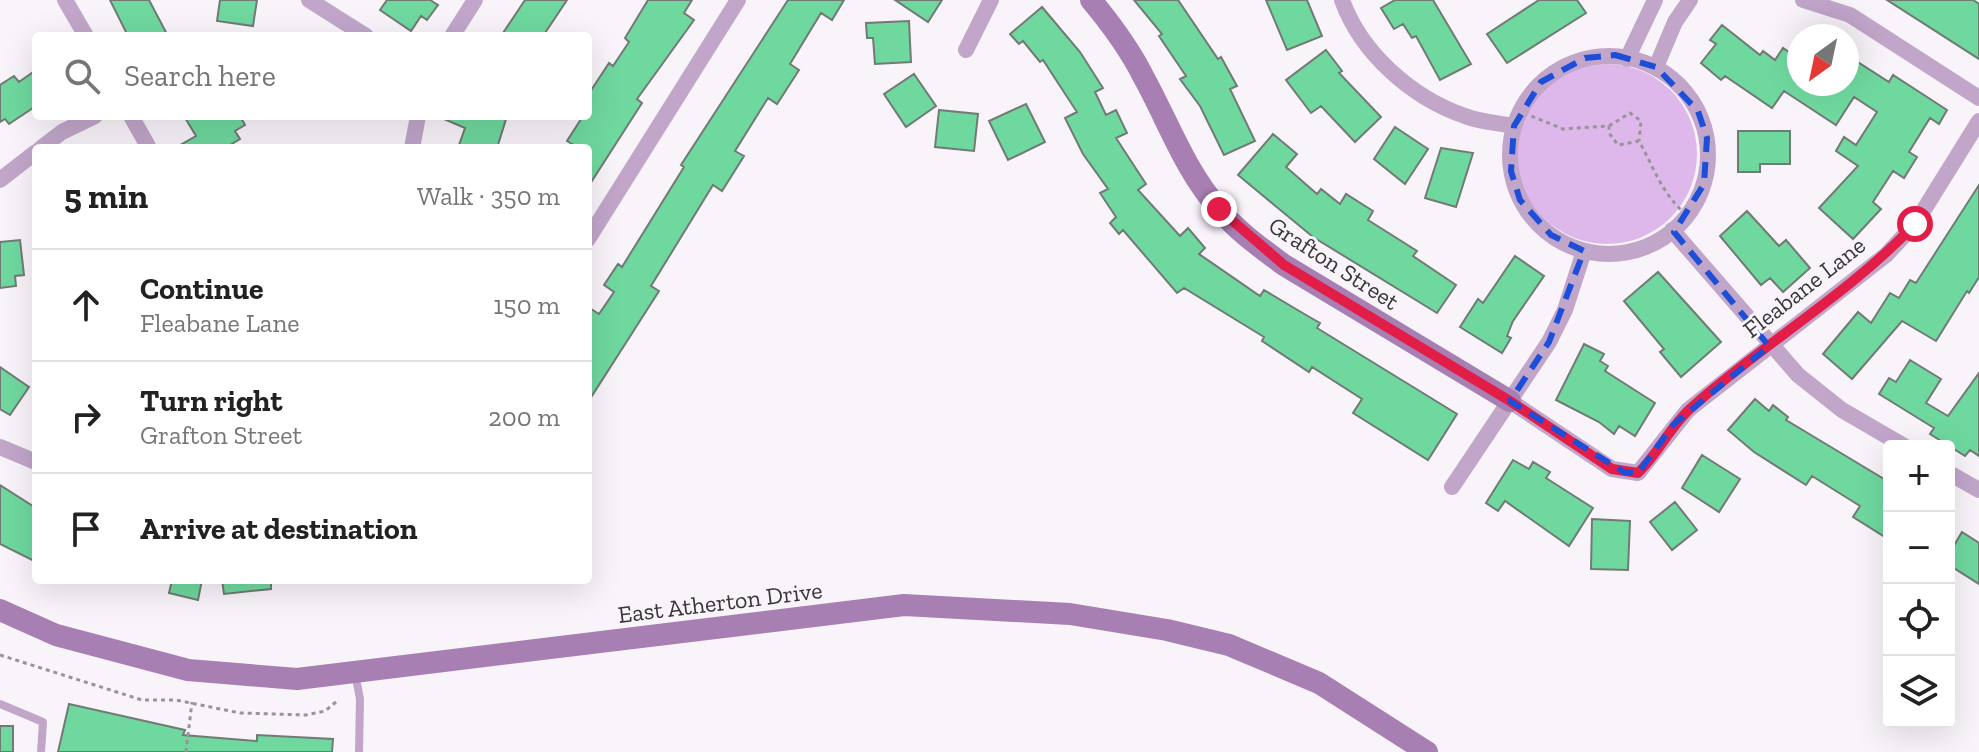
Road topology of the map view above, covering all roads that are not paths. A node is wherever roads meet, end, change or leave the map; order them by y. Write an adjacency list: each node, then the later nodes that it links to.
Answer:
1 (65, 0): 11 (street)
2 (309, 0): 12 (street)
3 (475, 0): 13 (street)
4 (738, 0): 29 (street)
5 (991, 0): 14 (street)
6 (1091, 0): 32 (street, Grafton Street)
7 (1342, 0): 18 (street)
8 (1655, 0): 15 (street)
9 (1690, 0): 16 (street)
10 (1803, 0): 17 (street)
11 (84, 32)
12 (360, 32)
13 (455, 32)
14 (966, 50)
15 (1627, 59): 16 (street); 18 (street)
16 (1656, 67): 28 (street)
17 (1979, 98)
18 (1517, 118): 30 (street)
19 (87, 120): 23 (street)
20 (133, 120): 24 (street)
21 (417, 120): 25 (street)
22 (1979, 121): 31 (street, Fleabane Lane)
23 (46, 144)
24 (147, 144)
25 (413, 144)
26 (32, 155): 27 (street)
27 (0, 180)
28 (1672, 230): 30 (street); 31 (street)
29 (592, 233)
30 (1584, 251): 32 (street)
31 (1769, 346): 33 (street); 36 (street, Fleabane Lane)
32 (1510, 401): 36 (street, Grafton Street); 38 (street)
33 (1894, 440)
34 (0, 447): 35 (street)
35 (32, 460)
36 (1638, 473)
37 (1955, 476): 39 (street)
38 (1452, 487)
39 (1979, 490)
40 (0, 610): 41 (street, East Atherton Drive)
41 (355, 673): 44 (lane); 45 (street, East Atherton Drive)
42 (0, 704): 43 (lane)
43 (41, 752)
44 (359, 752)
45 (1427, 752)

